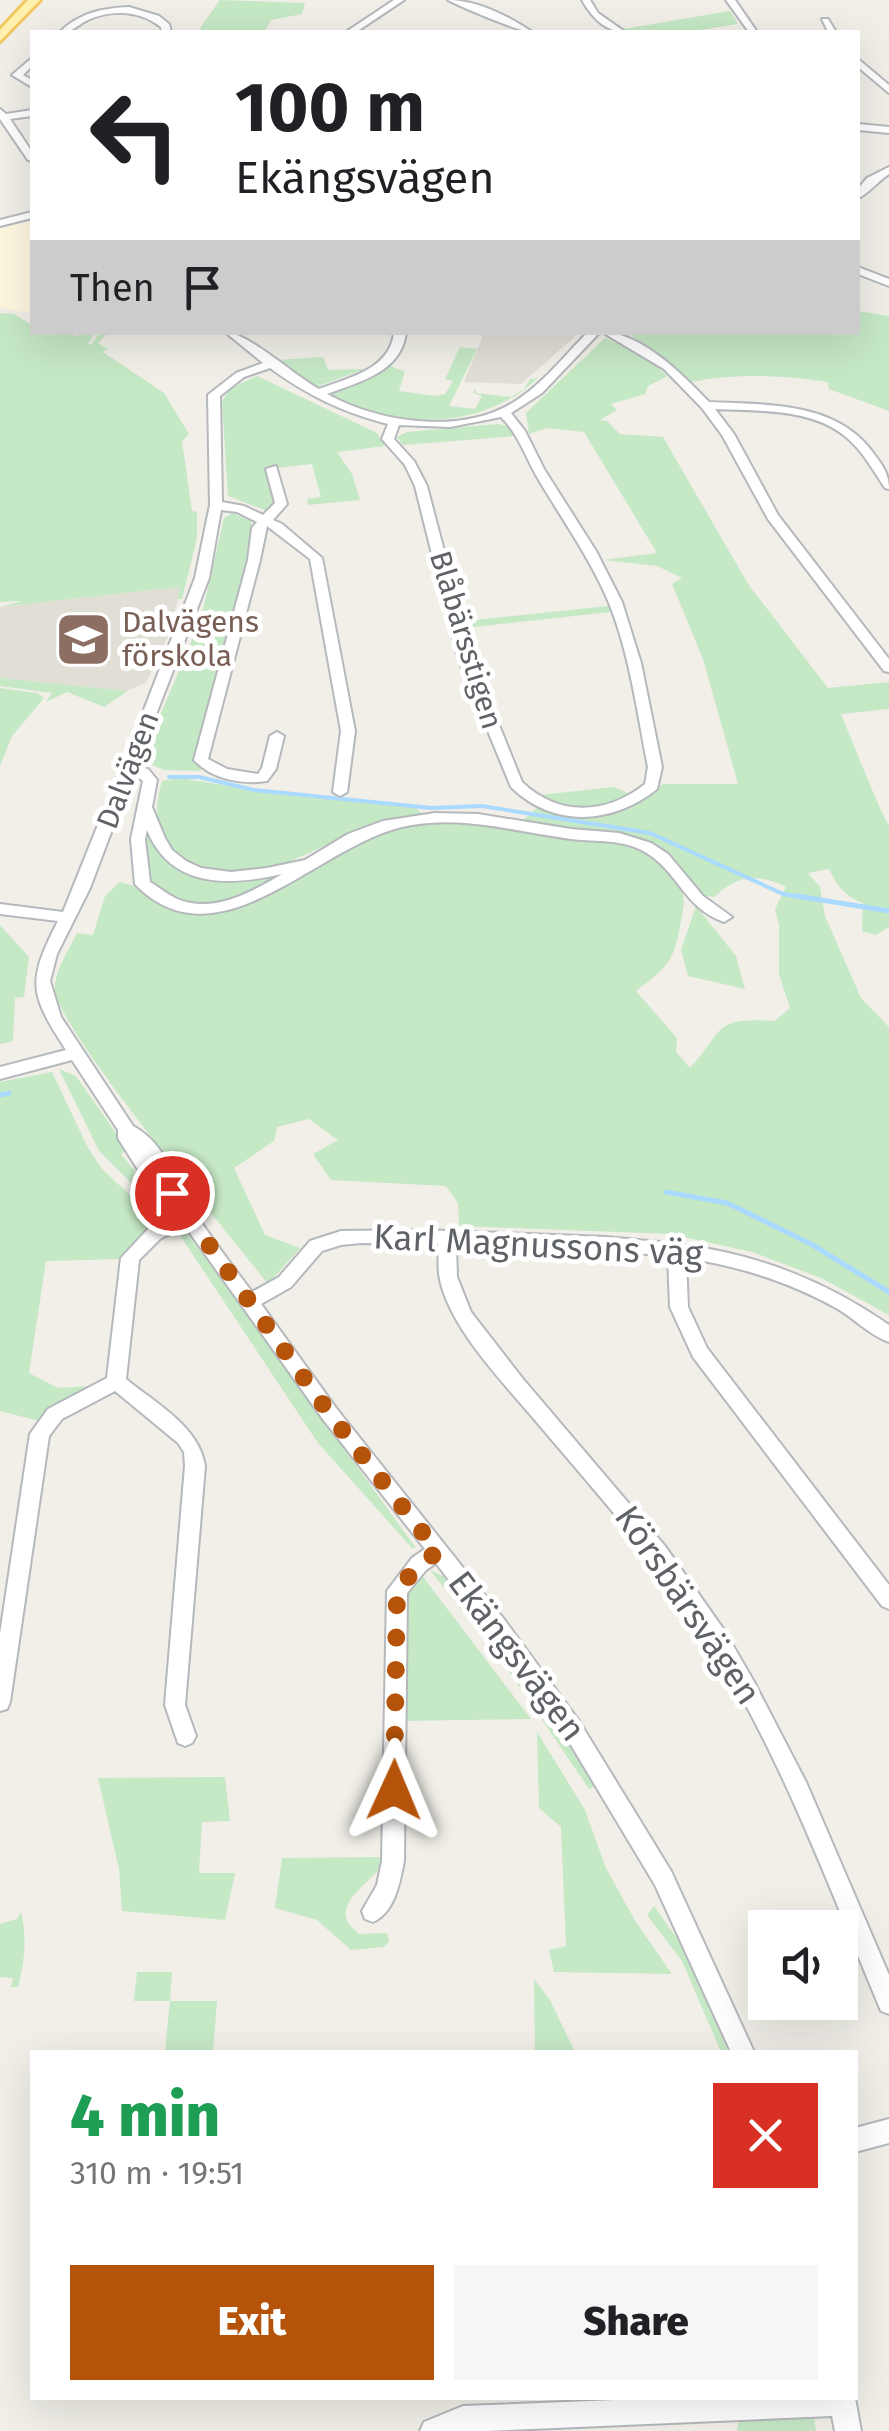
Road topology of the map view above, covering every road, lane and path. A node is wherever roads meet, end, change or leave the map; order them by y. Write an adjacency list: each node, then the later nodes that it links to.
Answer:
1 (34, 0): 15 (main road)
2 (400, 0): 10 (street)
3 (452, 0): 11 (street)
4 (586, 0): 12 (street)
5 (731, 1): 6 (street); 13 (street)
6 (746, 1)
7 (825, 21): 14 (street)
8 (68, 30): 9 (street)
9 (166, 30)
10 (354, 30)
11 (518, 30)
12 (618, 30)
13 (751, 30)
14 (831, 30)
15 (0, 37)
16 (30, 62): 18 (street)
17 (860, 64): 19 (street)
18 (30, 83)
19 (889, 90)
20 (30, 113): 21 (street)
21 (3, 114): 24 (street)
22 (860, 127): 23 (street)
23 (889, 130)
24 (30, 155)
25 (889, 170): 26 (street)
26 (860, 193)
27 (30, 216): 28 (street)
28 (0, 223)
29 (860, 271): 30 (street)
30 (889, 283)
31 (234, 335): 35 (street)
32 (400, 335): 36 (street)
33 (592, 335): 38 (street)
34 (612, 335): 37 (street)
35 (271, 364): 36 (street); 42 (street, Dalvägen)
36 (315, 394): 39 (street)
37 (706, 405): 41 (street); 44 (street)
38 (502, 412): 39 (street); 39 (street, Blåbärsstigen)
39 (394, 423)
40 (272, 469): 43 (street, Dalvägen)
41 (889, 485)
42 (216, 506): 43 (street); 46 (street, Dalvägen)
43 (265, 520): 45 (street, Dalvägen); 47 (street)
44 (889, 668)
45 (277, 736)
46 (126, 768): 48 (street); 52 (street, Dalvägen)
47 (340, 792)
48 (147, 810): 49 (street); 49 (street)
49 (311, 861): 51 (street)
50 (0, 908): 52 (street)
51 (724, 917)
52 (66, 918): 53 (street, Ekängsvägen)
53 (74, 1054): 54 (street); 55 (street, Ekängsvägen)
54 (0, 1074)
55 (188, 1217): 58 (street, Ekängsvägen); 60 (street)
56 (448, 1239): 57 (street, Karl Magnussons väg); 58 (street, Karl Magnussons väg); 66 (street, Körsbärsvägen)
57 (676, 1247): 59 (street, Karl Magnussons väg); 62 (street)
58 (250, 1302): 61 (street, Ekängsvägen)
59 (889, 1336)
60 (116, 1382): 63 (street); 64 (street)
61 (438, 1552): 65 (street); 67 (street, Ekängsvägen)
62 (889, 1600)
63 (0, 1702)
64 (185, 1736)
65 (372, 1911)
66 (889, 2003)
67 (742, 2050)
68 (889, 2131): 69 (street)
69 (858, 2139)
70 (843, 2400): 71 (street); 72 (street)
71 (432, 2431)
72 (848, 2431)

